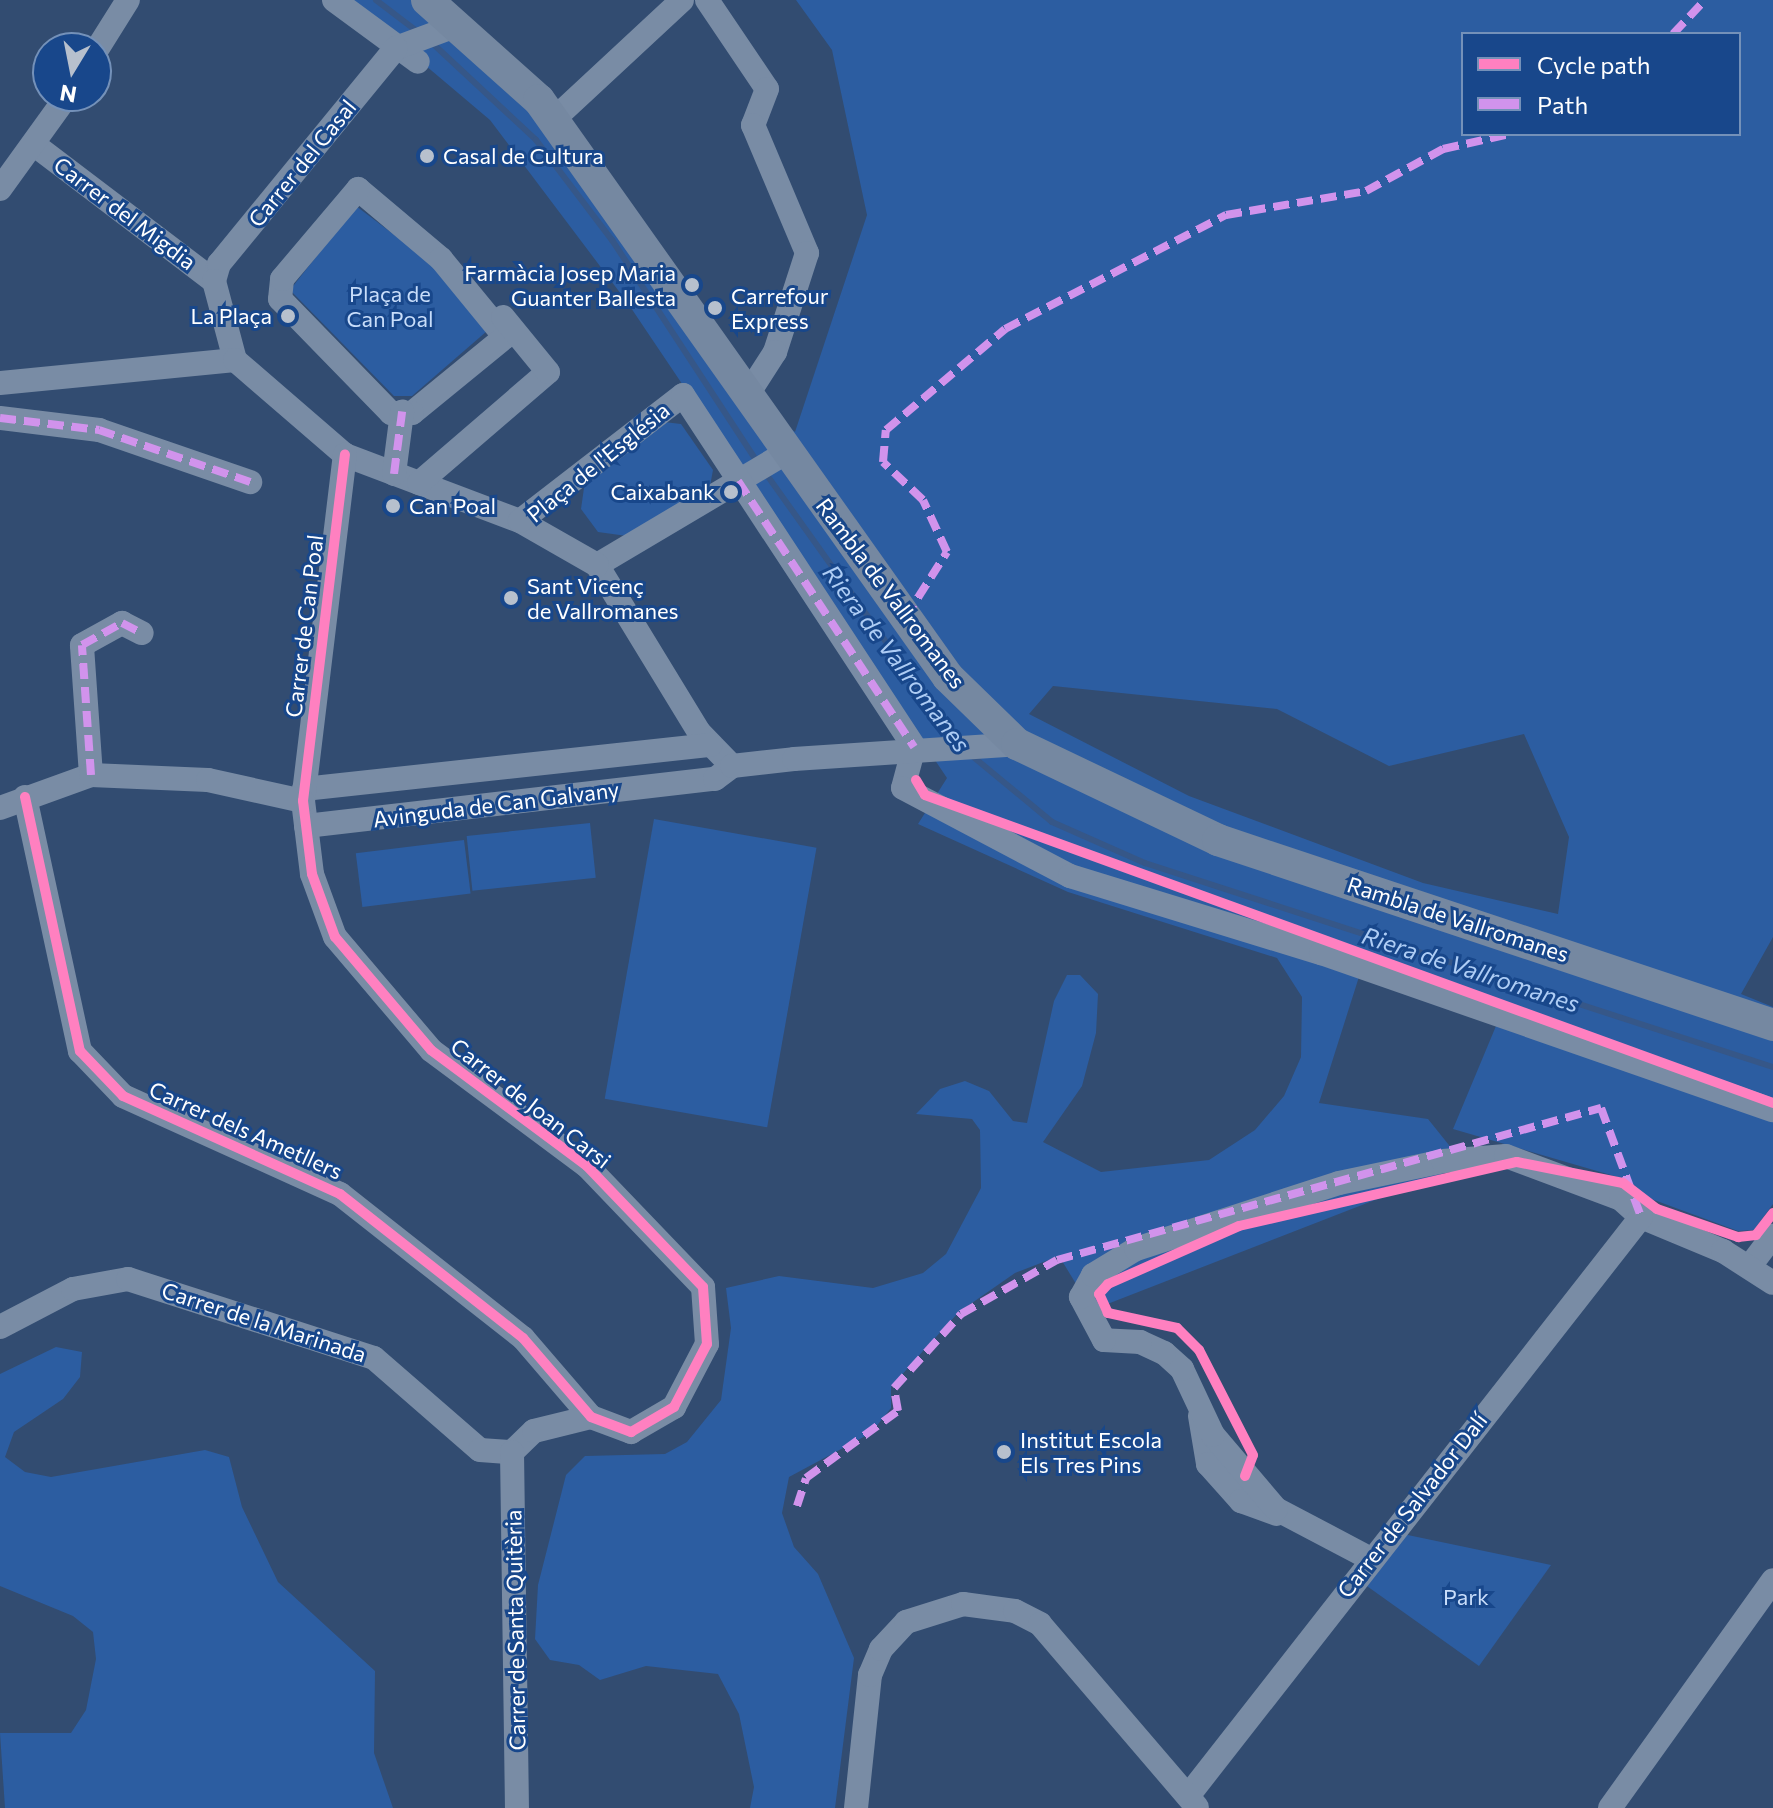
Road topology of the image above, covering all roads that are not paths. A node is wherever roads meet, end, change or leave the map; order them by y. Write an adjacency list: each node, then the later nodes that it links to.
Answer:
1 (128, 0): 7 (street)
2 (334, 0): 8 (street)
3 (427, 0): 6 (street, Rambla de Vallromanes)
4 (682, 0): 11 (street)
5 (707, 0): 18 (street)
6 (458, 25): 8 (street); 11 (street, Rambla de Vallromanes)
7 (108, 32)
8 (396, 48): 9 (street); 14 (street, Carrer del Casal)
9 (418, 62)
10 (57, 112): 12 (street)
11 (553, 120): 18 (street, Rambla de Vallromanes)
12 (36, 146): 13 (street); 14 (street, Carrer del Migdia)
13 (0, 189)
14 (214, 281): 16 (street)
15 (503, 317): 26 (street)
16 (235, 360): 17 (street); 22 (street)
17 (0, 383)
18 (748, 394): 21 (street, Rambla de Vallromanes)
19 (402, 412): 19 (street); 23 (street)
20 (0, 418): 25 (street)
21 (786, 453): 24 (street); 30 (street, Rambla de Vallromanes)
22 (345, 455): 23 (street); 35 (street, Carrer de Can Poal)
23 (394, 474): 26 (street)
24 (738, 481): 27 (street, Plaça de l'Església); 28 (street); 32 (street)
25 (250, 482)
26 (419, 483): 27 (street)
27 (520, 521): 28 (street, Plaça de l'Església)
28 (597, 565): 31 (street)
29 (142, 633): 34 (street)
30 (1017, 744): 32 (street, Avinguda de Can Galvany); 39 (street, Rambla de Vallromanes)
31 (711, 745): 33 (street); 35 (street, Avinguda de Can Galvany)
32 (914, 747): 33 (street, Avinguda de Can Galvany); 40 (street)
33 (732, 766): 38 (street, Avinguda de Can Galvany)
34 (91, 775): 35 (street, Avinguda de Can Galvany); 36 (street, Avinguda de Can Galvany)
35 (304, 795): 38 (street)
36 (25, 797): 37 (street, Avinguda de Can Galvany); 46 (street, Carrer dels Ametllers)
37 (0, 808)
38 (306, 826): 46 (street, Carrer de Joan Carsi)
39 (1773, 1025)
40 (1773, 1110)
41 (1641, 1217): 43 (street); 48 (street, Carrer de Salvador Dalí); 48 (street)
42 (1773, 1236): 43 (street)
43 (1750, 1266): 44 (street)
44 (1773, 1283)
45 (0, 1327): 47 (street, Carrer de la Marinada)
46 (591, 1417): 47 (street)
47 (512, 1452): 51 (street, Carrer de Santa Quitèria)
48 (1369, 1558): 50 (street, Carrer de Salvador Dalí)
49 (1773, 1580): 53 (street)
50 (1193, 1802): 52 (street)
51 (517, 1808)
52 (856, 1808)
53 (1610, 1808)

